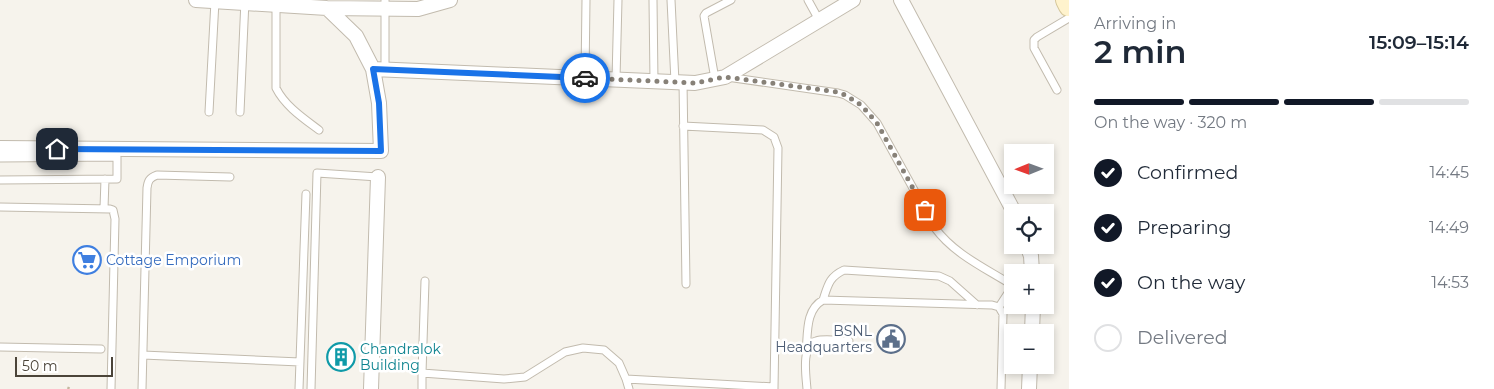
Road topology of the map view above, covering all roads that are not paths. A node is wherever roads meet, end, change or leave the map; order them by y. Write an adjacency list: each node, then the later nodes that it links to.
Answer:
1 (196, 0): 12 (street)
2 (450, 0): 14 (street)
3 (586, 0): 21 (lane)
4 (618, 0): 23 (lane)
5 (653, 0): 24 (lane)
6 (671, 0): 25 (lane)
7 (730, 0): 22 (lane)
8 (808, 0): 19 (lane)
9 (853, 0): 19 (street)
10 (901, 0): 38 (street)
11 (1066, 0): 16 (main road)
12 (215, 1): 13 (street); 27 (lane)
13 (245, 2): 15 (street); 28 (lane)
14 (385, 4): 17 (street); 20 (lane)
15 (276, 5): 17 (street); 30 (lane)
16 (1069, 6)
17 (327, 8): 20 (street)
18 (1069, 18): 26 (lane)
19 (819, 20): 22 (street)
20 (379, 69): 21 (street); 31 (street)
21 (585, 78): 23 (street)
22 (720, 78): 25 (street); 42 (lane)
23 (616, 79): 24 (street)
24 (654, 81): 25 (street)
25 (679, 82): 29 (lane)
26 (1057, 90)
27 (209, 112)
28 (240, 112)
29 (683, 126): 43 (lane); 57 (lane)
30 (318, 130)
31 (0, 148)
32 (0, 158): 35 (lane)
33 (378, 176): 61 (lane); 62 (street)
34 (230, 177): 52 (lane)
35 (105, 179): 36 (lane); 40 (lane)
36 (0, 180)
37 (306, 194): 53 (lane)
38 (1010, 204)
39 (0, 207): 40 (lane)
40 (104, 208): 58 (lane)
41 (425, 281): 54 (lane)
42 (1004, 281)
43 (686, 284)
44 (1004, 299): 47 (lane)
45 (824, 300): 46 (lane); 46 (lane); 51 (lane)
46 (977, 305): 47 (lane)
47 (999, 307): 66 (lane)
48 (848, 341): 51 (lane)
49 (0, 347): 50 (lane)
50 (101, 349)
51 (806, 352): 65 (lane)
52 (143, 355): 53 (lane); 59 (lane)
53 (300, 362): 60 (lane)
54 (422, 373): 56 (lane); 63 (lane)
55 (1030, 374): 67 (street)
56 (626, 378): 57 (lane); 64 (lane)
57 (774, 388)
58 (110, 389)
59 (142, 389)
60 (299, 389)
61 (311, 389)
62 (371, 389)
63 (422, 389)
64 (629, 389)
65 (806, 389)
66 (1001, 389)
67 (1029, 389)

